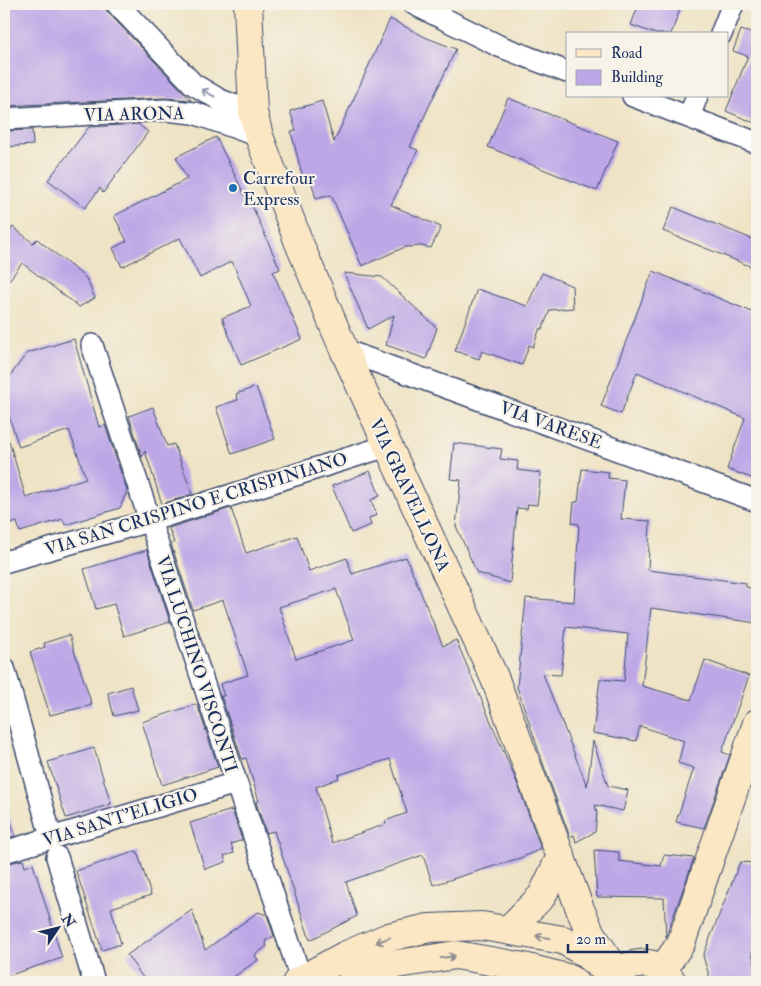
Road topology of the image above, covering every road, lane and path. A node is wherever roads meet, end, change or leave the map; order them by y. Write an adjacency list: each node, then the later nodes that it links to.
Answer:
1 (117, 4): 11 (street, one-way to 1)
2 (248, 4): 11 (street, VIA GRAVELLONA)
3 (414, 4): 6 (street)
4 (733, 4): 5 (street)
5 (722, 32)
6 (566, 72)
7 (638, 98): 9 (street)
8 (696, 98): 9 (street)
9 (689, 117): 12 (street)
10 (4, 119): 11 (street, VIA ARONA)
11 (256, 124): 14 (street, VIA GRAVELLONA)
12 (757, 143)
13 (92, 345): 17 (street, VIA LUCHINO VISCONTI)
14 (344, 350): 15 (street, VIA GRAVELLONA); 16 (street, VIA VARESE)
15 (387, 446): 17 (street, VIA SAN CRISPINO E CRISPINIANO); 24 (street, VIA GRAVELLONA)
16 (757, 501)
17 (149, 521): 18 (street, VIA SAN CRISPINO E CRISPINIANO); 21 (street, VIA LUCHINO VISCONTI)
18 (4, 562)
19 (4, 668): 22 (street)
20 (757, 723): 26 (street)
21 (236, 783): 22 (street, VIA SANT'ELIGIO); 28 (street, VIA LUCHINO VISCONTI)
22 (54, 847): 23 (street, VIA SANT'ELIGIO); 29 (street)
23 (4, 852)
24 (561, 856): 25 (street); 27 (street, VIA GRAVELLONA)
25 (508, 930): 27 (street, one-way to 25); 28 (street, one-way to 28)
26 (666, 976): 27 (street)
27 (615, 977)
28 (300, 981)
29 (94, 982)
30 (352, 982): 31 (street, one-way to 31)
31 (574, 982)

